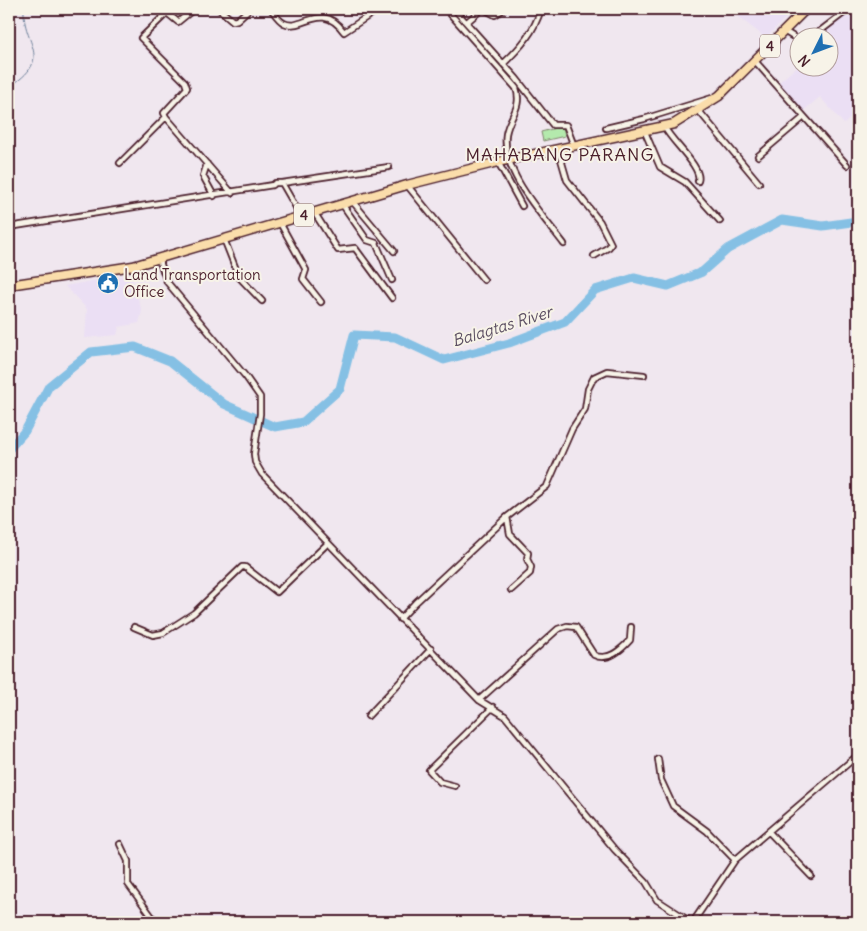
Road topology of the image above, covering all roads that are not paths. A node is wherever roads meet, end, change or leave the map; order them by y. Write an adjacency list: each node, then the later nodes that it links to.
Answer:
1 (194, 9): 21 (street)
2 (219, 9): 3 (street)
3 (249, 9)
4 (270, 9): 5 (street)
5 (379, 9)
6 (446, 9): 29 (street)
7 (454, 9): 13 (street)
8 (483, 9): 9 (street); 13 (street)
9 (504, 9)
10 (541, 9): 18 (street)
11 (806, 9): 15 (highway, 4)
12 (849, 9): 14 (street)
13 (467, 22): 18 (street)
14 (824, 28)
15 (784, 31): 16 (street); 17 (highway, 4)
16 (790, 35)
17 (755, 61): 19 (highway, 4); 22 (street)
18 (503, 64): 26 (street)
19 (719, 96): 20 (highway, 4); 23 (street)
20 (699, 110): 24 (highway, 4); 37 (street)
21 (166, 117): 31 (street); 32 (street)
22 (804, 117): 28 (street); 33 (street)
23 (606, 128)
24 (665, 128): 25 (highway, 4); 35 (street)
25 (646, 132): 26 (highway, 4); 46 (street)
26 (574, 146): 27 (highway, 4)
27 (558, 149): 29 (highway, 4); 52 (street)
28 (758, 156)
29 (510, 159): 30 (highway, 4); 50 (street)
30 (498, 162): 38 (highway, 4); 43 (street)
31 (120, 163)
32 (207, 164): 39 (street); 40 (street)
33 (847, 165)
34 (389, 166): 36 (street)
35 (698, 181)
36 (282, 183): 39 (street); 45 (street)
37 (759, 183)
38 (407, 185): 41 (highway, 4); 55 (street)
39 (232, 193): 40 (street)
40 (214, 196): 48 (street)
41 (353, 202): 42 (highway, 4); 51 (street)
42 (342, 204): 44 (highway, 4); 54 (street)
43 (522, 206)
44 (314, 212): 45 (highway, 4); 57 (street)
45 (301, 217): 47 (highway, 4)
46 (720, 222)
47 (280, 223): 49 (highway, 4); 59 (street)
48 (9, 227)
49 (224, 239): 53 (highway, 4); 58 (street)
50 (564, 244)
51 (394, 252)
52 (594, 256)
53 (159, 259): 56 (highway, 4); 62 (street)
54 (392, 280)
55 (484, 280)
56 (9, 285)
57 (392, 298)
58 (262, 301)
59 (321, 302)
60 (644, 375): 61 (street)
61 (507, 517): 63 (street); 64 (street)
62 (328, 543): 64 (street); 65 (street)
63 (511, 590)
64 (400, 619): 67 (street)
65 (134, 627)
66 (631, 628): 68 (street)
67 (431, 648): 68 (street); 70 (street)
68 (479, 700): 69 (street)
69 (492, 707): 73 (street); 79 (street)
70 (368, 716)
71 (858, 755): 74 (street)
72 (658, 759): 76 (street)
73 (455, 786)
74 (769, 832): 76 (street); 77 (street)
75 (120, 844): 78 (street)
76 (735, 860): 79 (street)
77 (811, 876)
78 (156, 922)
79 (692, 922)

